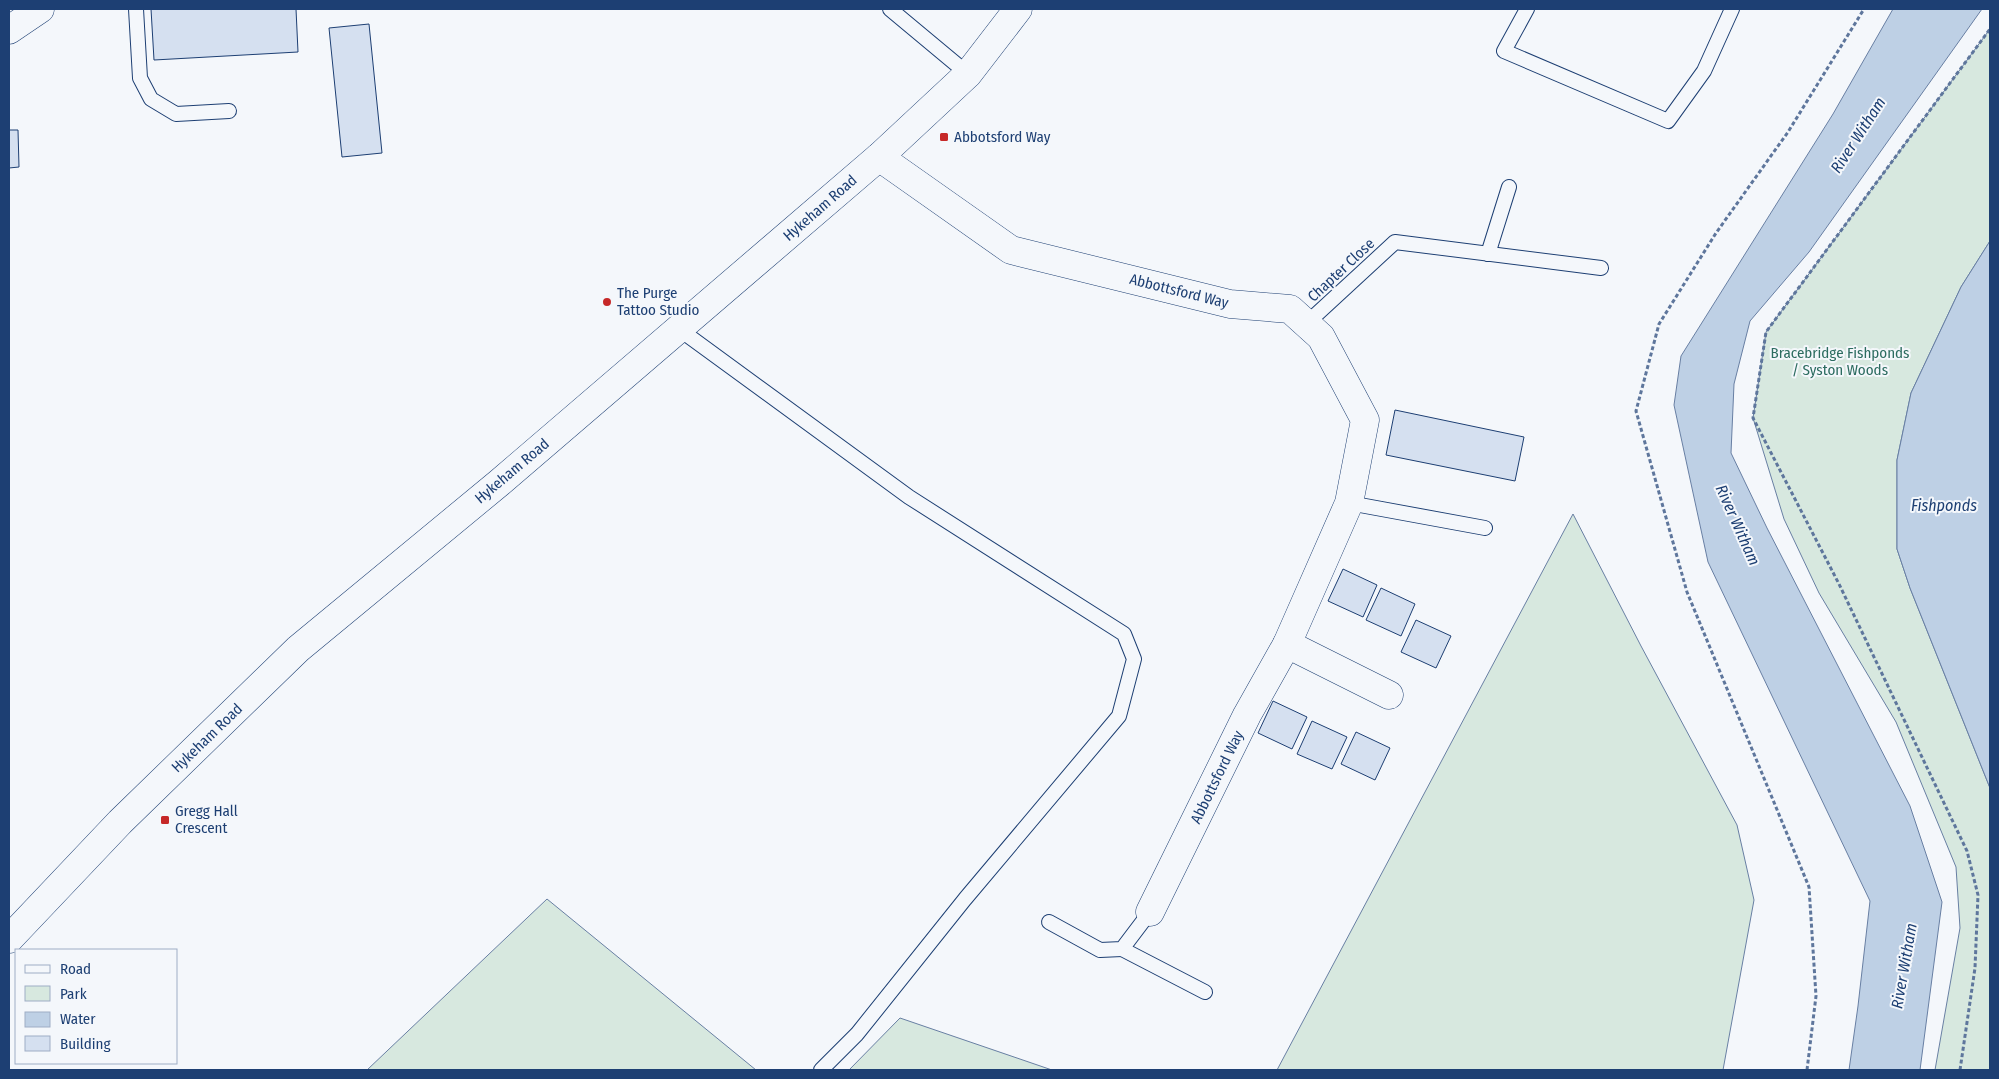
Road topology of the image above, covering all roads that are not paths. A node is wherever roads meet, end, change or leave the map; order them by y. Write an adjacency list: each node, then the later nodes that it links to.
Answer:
1 (40, 9): 7 (street)
2 (136, 9): 9 (lane)
3 (890, 9): 8 (lane)
4 (1018, 9): 8 (street, Hykeham Road)
5 (1526, 9): 6 (lane)
6 (1732, 9)
7 (9, 30)
8 (968, 74): 10 (street, Hykeham Road)
9 (229, 111)
10 (879, 157): 14 (street, Abbottsford Way); 15 (street, Hykeham Road)
11 (1509, 188): 12 (lane)
12 (1488, 254): 13 (lane, Chapter Close); 14 (lane, Chapter Close)
13 (1601, 268)
14 (1306, 324): 16 (street, Abbottsford Way)
15 (679, 329): 22 (street, Hykeham Road); 25 (lane)
16 (1349, 503): 17 (lane); 18 (street, Abbottsford Way)
17 (1485, 528)
18 (1286, 644): 19 (street); 20 (street, Abbottsford Way)
19 (1390, 695)
20 (1150, 912): 23 (lane)
21 (1048, 922): 23 (lane)
22 (9, 938)
23 (1122, 949): 24 (lane)
24 (1204, 992)
25 (821, 1070)

